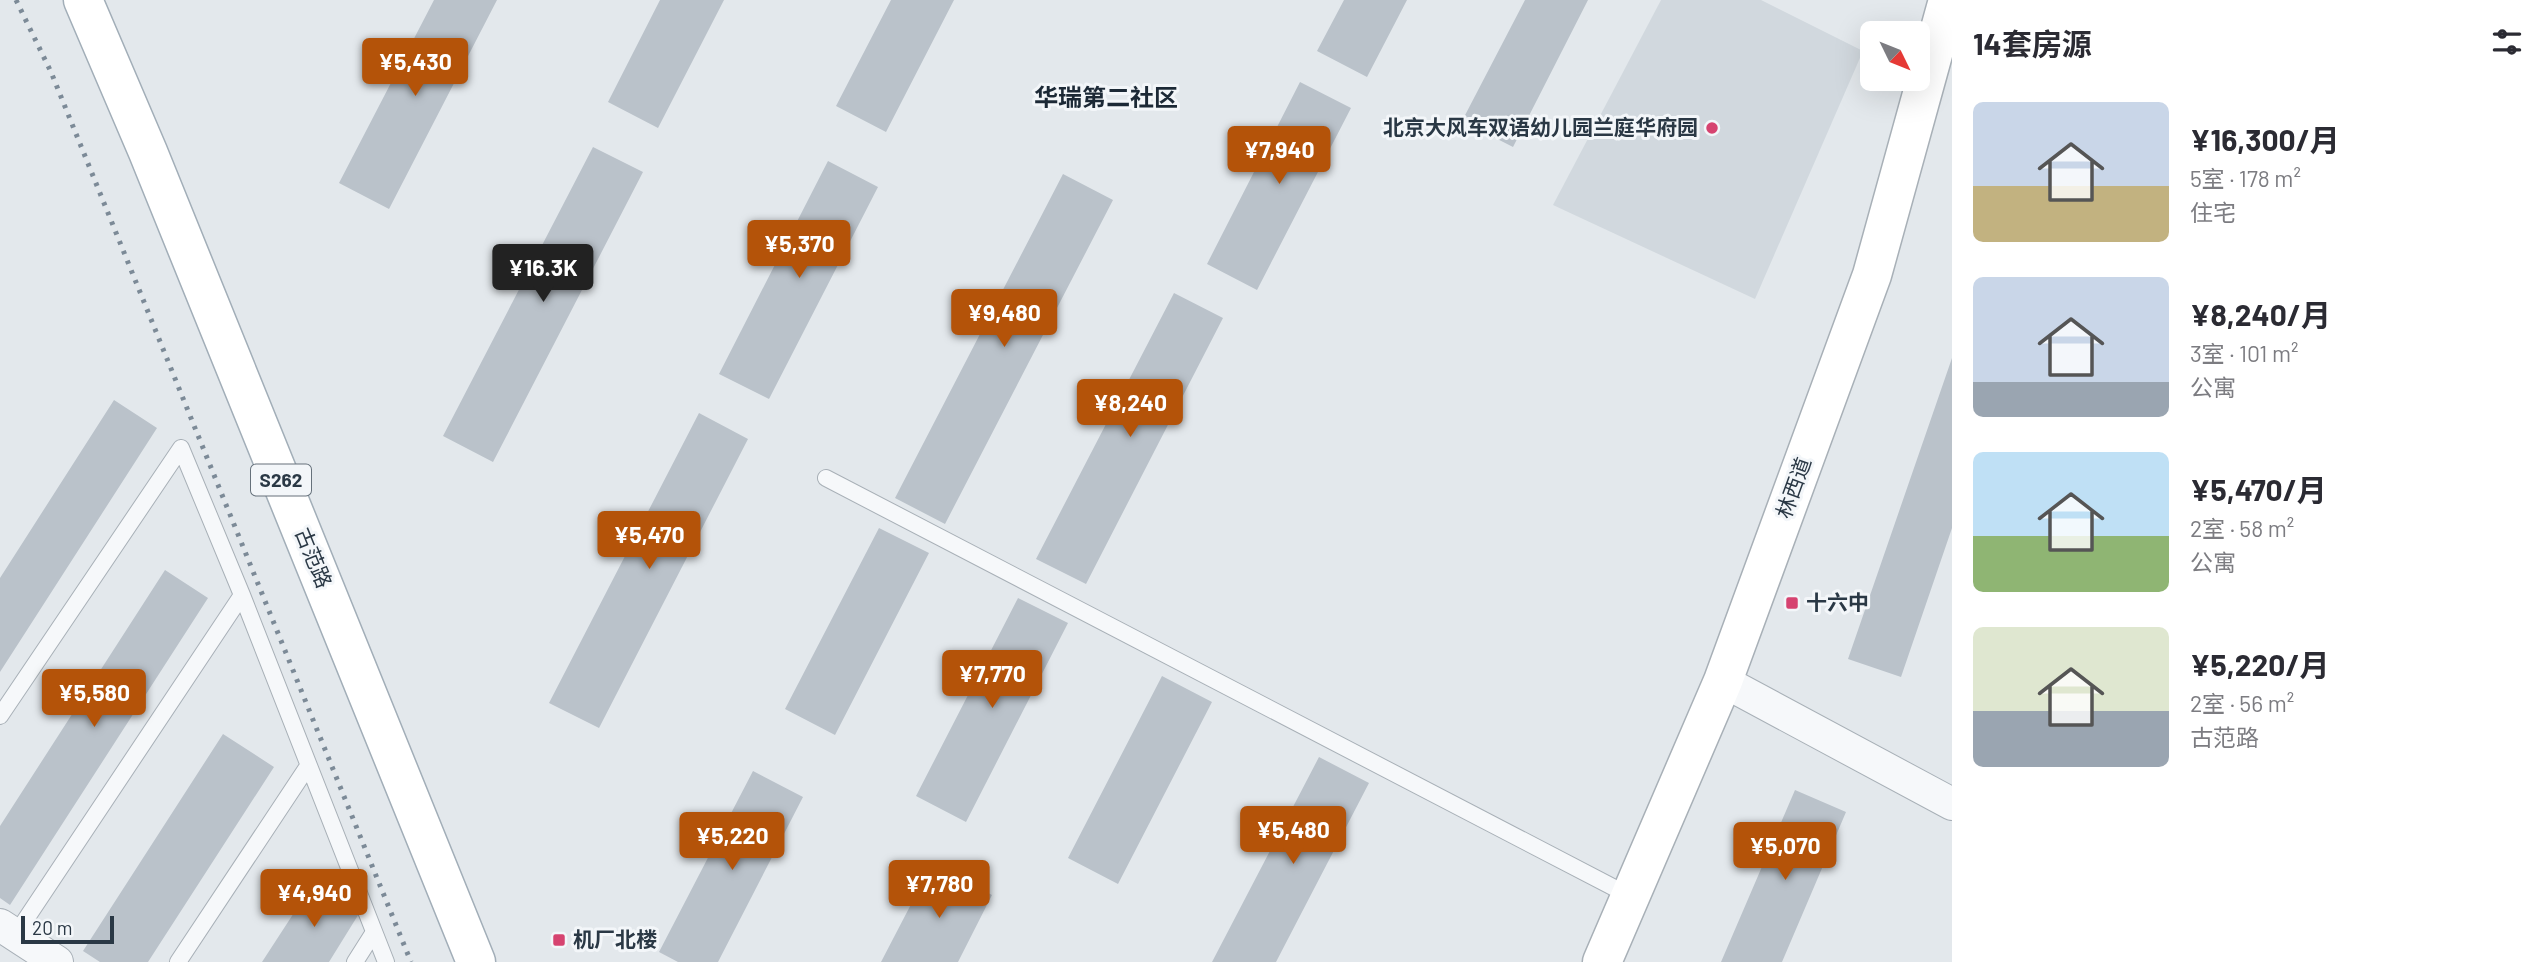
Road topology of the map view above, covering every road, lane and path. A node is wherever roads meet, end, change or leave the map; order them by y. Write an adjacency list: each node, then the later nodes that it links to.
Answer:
1 (83, 0): 16 (main road, 古范路 / S262)
2 (1948, 0): 5 (main road, 林西道)
3 (826, 478): 9 (lane)
4 (242, 595): 6 (lane); 7 (lane); 10 (lane)
5 (1723, 681): 8 (street); 9 (main road, 林西道)
6 (0, 716)
7 (308, 766): 11 (lane); 13 (lane)
8 (1952, 804)
9 (1630, 896): 17 (main road, 林西道)
10 (8, 930): 12 (street)
11 (374, 932): 14 (lane); 15 (lane)
12 (57, 962)
13 (178, 962)
14 (355, 962)
15 (386, 962)
16 (476, 962)
17 (1602, 962)

